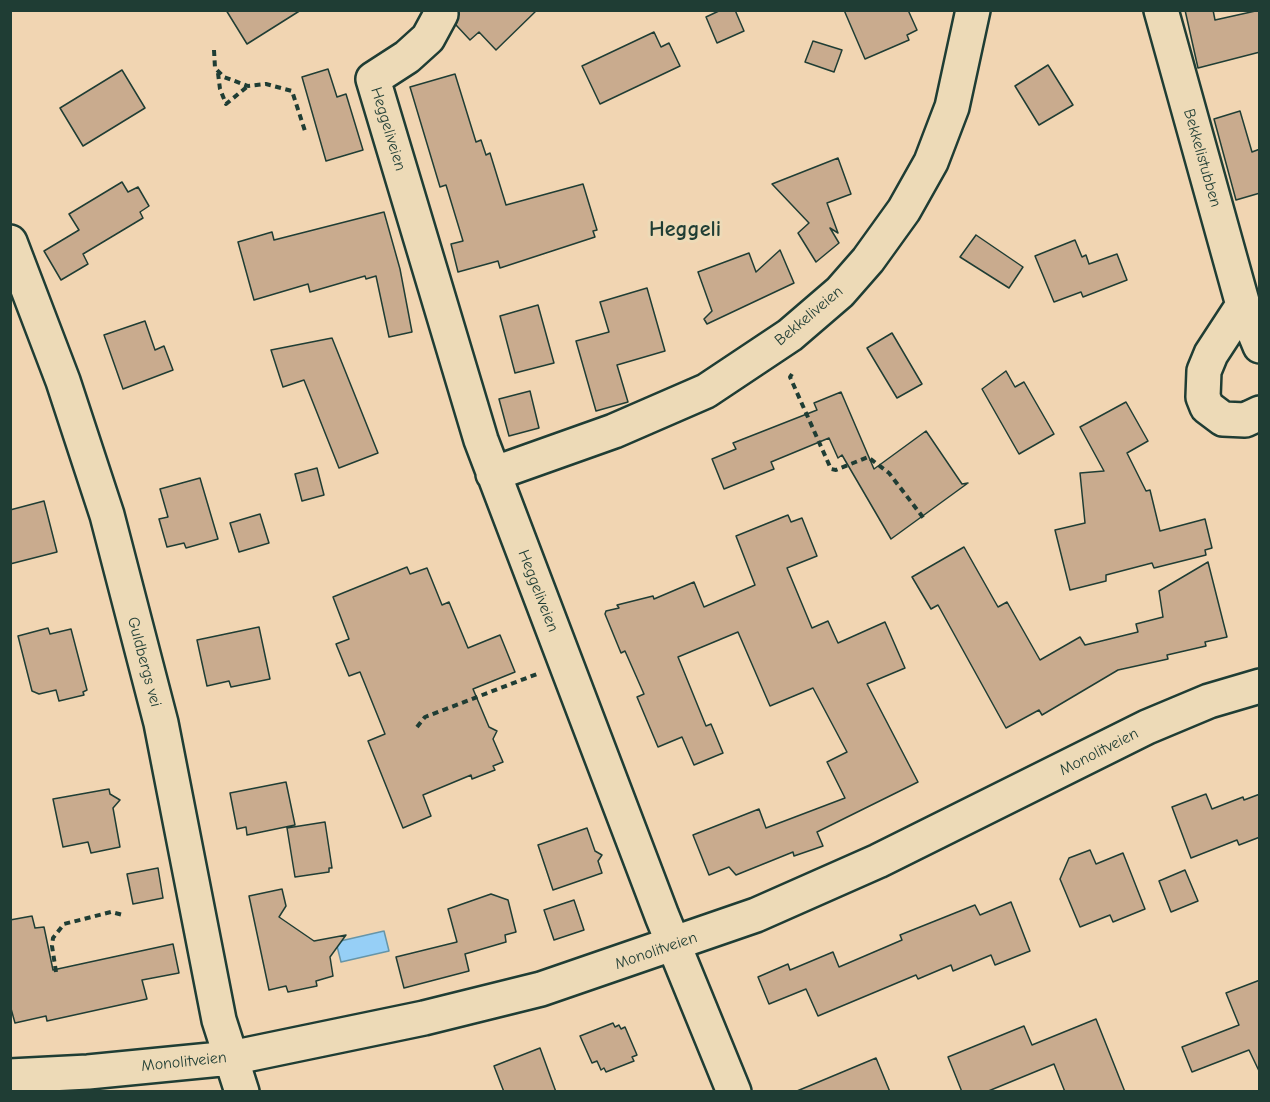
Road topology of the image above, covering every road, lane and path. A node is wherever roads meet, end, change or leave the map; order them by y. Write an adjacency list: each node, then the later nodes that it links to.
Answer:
1 (440, 10): 13 (street, Heggeliveien)
2 (973, 10): 13 (street, Bekkeliveien)
3 (1161, 10): 9 (street, Bekkelistubben)
4 (214, 50): 5 (path)
5 (218, 72): 6 (path); 6 (path)
6 (248, 86): 7 (path)
7 (305, 131)
8 (10, 242): 21 (street, Guldbergs vei)
9 (1243, 305): 10 (street, Bekkelistubben); 12 (street)
10 (1260, 346)
11 (798, 368): 14 (path)
12 (1260, 413)
13 (493, 474): 15 (street, Heggeliveien)
14 (925, 520)
15 (565, 663): 17 (path); 19 (street, Heggeliveien)
16 (1260, 686): 19 (street, Monolitveien)
17 (417, 727)
18 (123, 915): 20 (path)
19 (674, 944): 21 (street, Monolitveien); 24 (street, Heggeliveien)
20 (56, 972)
21 (231, 1058): 22 (street, Monolitveien); 23 (street, Guldbergs vei)
22 (10, 1076)
23 (242, 1092)
24 (735, 1092)

